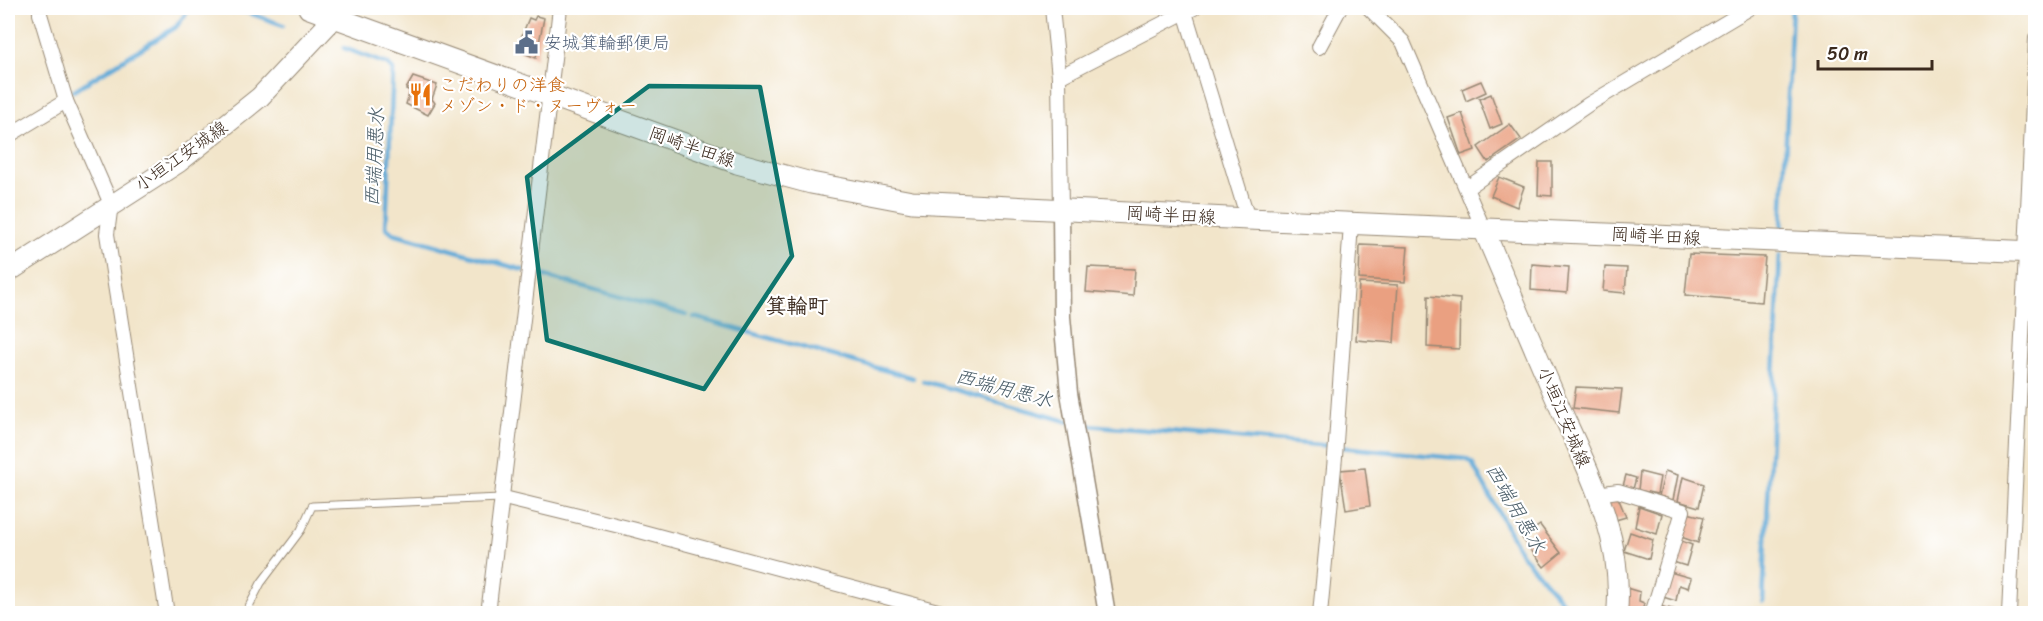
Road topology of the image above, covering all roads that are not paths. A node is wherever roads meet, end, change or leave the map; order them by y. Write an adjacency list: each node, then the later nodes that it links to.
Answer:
1 (40, 8): 14 (street)
2 (309, 8): 9 (main road, 岡崎半田線)
3 (560, 8): 13 (street)
4 (1053, 8): 12 (street)
5 (1340, 8): 11 (street)
6 (1368, 8): 16 (street)
7 (1750, 8): 16 (street)
8 (1189, 10): 12 (street); 19 (street)
9 (339, 12): 13 (main road, 岡崎半田線); 17 (main road, 小垣江安城線)
10 (2036, 38): 22 (street)
11 (1319, 47)
12 (1059, 77): 18 (street)
13 (550, 97): 18 (main road, 岡崎半田線); 25 (street)
14 (66, 101): 15 (street); 17 (street)
15 (8, 136)
16 (1467, 188): 21 (street)
17 (111, 204): 23 (main road, 小垣江安城線); 26 (street)
18 (1061, 210): 19 (main road, 岡崎半田線); 30 (street)
19 (1248, 219): 20 (main road, 岡崎半田線)
20 (1351, 224): 21 (main road, 岡崎半田線); 31 (street)
21 (1483, 228): 22 (main road, 岡崎半田線); 24 (main road, 小垣江安城線)
22 (2031, 251): 34 (street)
23 (8, 272)
24 (1597, 494): 32 (main road, 小垣江安城線); 33 (street)
25 (504, 498): 27 (lane); 28 (street); 29 (street)
26 (166, 614)
27 (245, 614)
28 (489, 614)
29 (949, 614)
30 (1107, 614)
31 (1320, 614)
32 (1617, 614)
33 (1652, 614)
34 (2009, 614)

